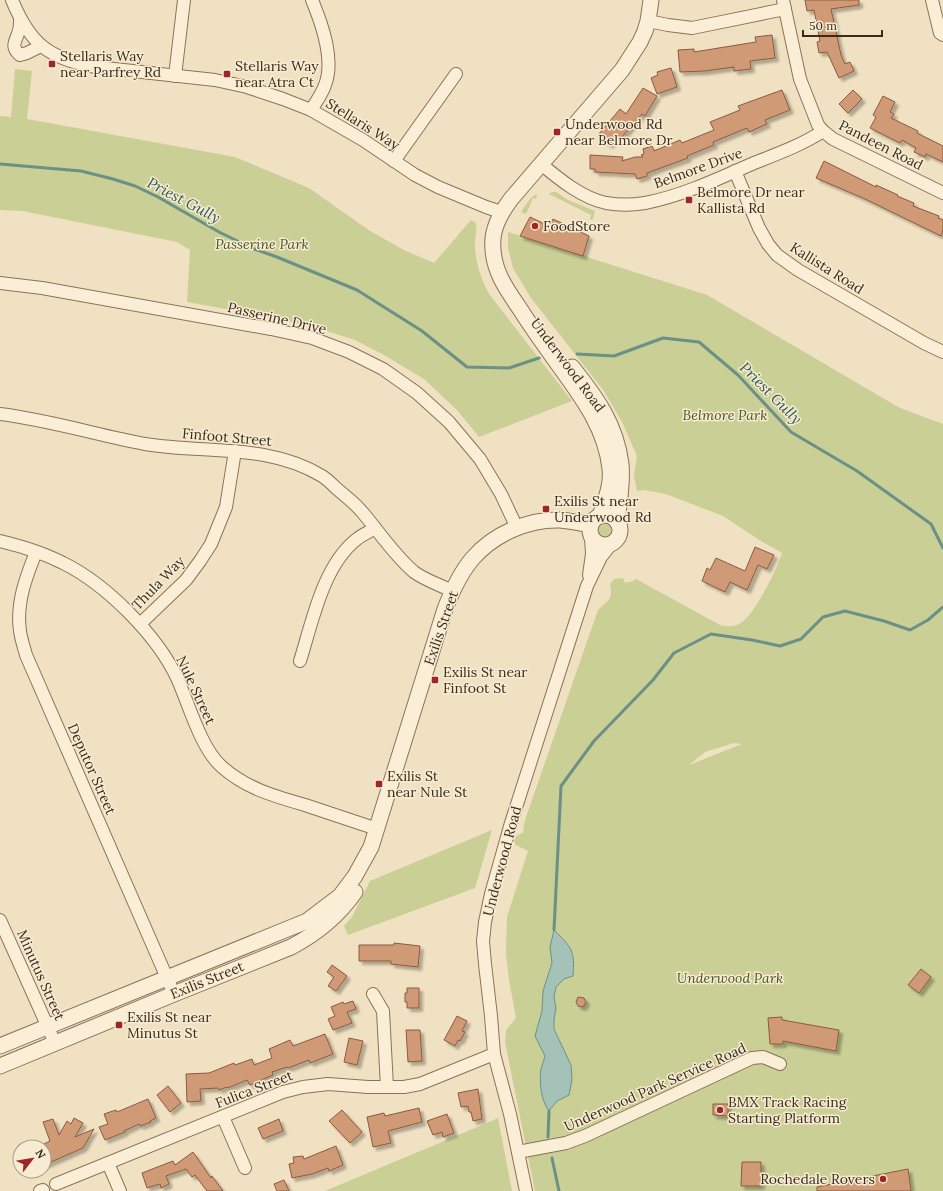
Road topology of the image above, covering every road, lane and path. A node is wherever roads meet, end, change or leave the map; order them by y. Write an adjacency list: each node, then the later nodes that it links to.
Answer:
1 (12, 0): 7 (street, Stellaris Way)
2 (184, 0): 12 (street)
3 (312, 0): 13 (street)
4 (650, 0): 8 (street, Underwood Road)
5 (932, 0): 9 (street)
6 (784, 4): 8 (street); 14 (street, Pandeen Road)
7 (20, 19): 10 (street, Stellaris Way); 10 (street)
8 (648, 21): 16 (street, Underwood Road)
9 (943, 35)
10 (41, 46): 12 (street, Stellaris Way)
11 (456, 74): 15 (street)
12 (175, 76): 13 (street, Stellaris Way)
13 (311, 110): 15 (street, Stellaris Way)
14 (823, 131): 17 (street, Belmore Drive); 18 (street, Pandeen Road)
15 (394, 161): 19 (street, Stellaris Way)
16 (541, 164): 17 (street, Belmore Drive); 19 (street, Underwood Road)
17 (735, 171): 22 (street, Kallista Road)
18 (943, 193)
19 (501, 212): 21 (street, Underwood Road)
20 (0, 283): 28 (street, Passerine Drive)
21 (506, 288): 25 (street, Underwood Road); 26 (street, Underwood Road)
22 (943, 352)
23 (0, 414): 24 (street, Finfoot Street)
24 (235, 451): 27 (street, Finfoot Street); 34 (street, Thula Way)
25 (617, 522): 26 (street); 30 (street, Underwood Road)
26 (594, 526): 28 (street, Exilis Street); 30 (street); 32 (street, Underwood Road)
27 (375, 528): 33 (street, Finfoot Street); 35 (street)
28 (517, 528): 33 (street, Exilis Street)
29 (0, 541): 31 (street, Nule Street)
30 (612, 543): 32 (street, Underwood Road)
31 (36, 552): 34 (street, Nule Street); 39 (street, Deputor Street)
32 (587, 586): 45 (street, Underwood Road)
33 (452, 591): 36 (street, Exilis Street)
34 (140, 624): 36 (street, Nule Street)
35 (300, 661)
36 (377, 829): 37 (street, Exilis Street)
37 (371, 847): 39 (street, Exilis Street); 40 (street, Exilis Street)
38 (0, 920): 42 (street, Minutus Street)
39 (167, 978): 40 (street, Deputor Street); 42 (street, Exilis Street)
40 (174, 994): 43 (street, Exilis Street)
41 (373, 994): 48 (street)
42 (48, 1027): 43 (street, Minutus Street); 44 (street, Exilis Street)
43 (54, 1043): 47 (street, Exilis Street)
44 (0, 1046)
45 (494, 1054): 48 (street, Fulica Street); 50 (street, Underwood Road)
46 (780, 1064): 50 (street, Underwood Park Service Road)
47 (0, 1066)
48 (387, 1087): 49 (street, Fulica Street)
49 (223, 1116): 51 (street, Fulica Street); 52 (street)
50 (518, 1152): 55 (street, Underwood Road)
51 (108, 1163): 53 (street, Fulica Street); 54 (street)
52 (245, 1168)
53 (56, 1184)
54 (120, 1191)
55 (526, 1191)

